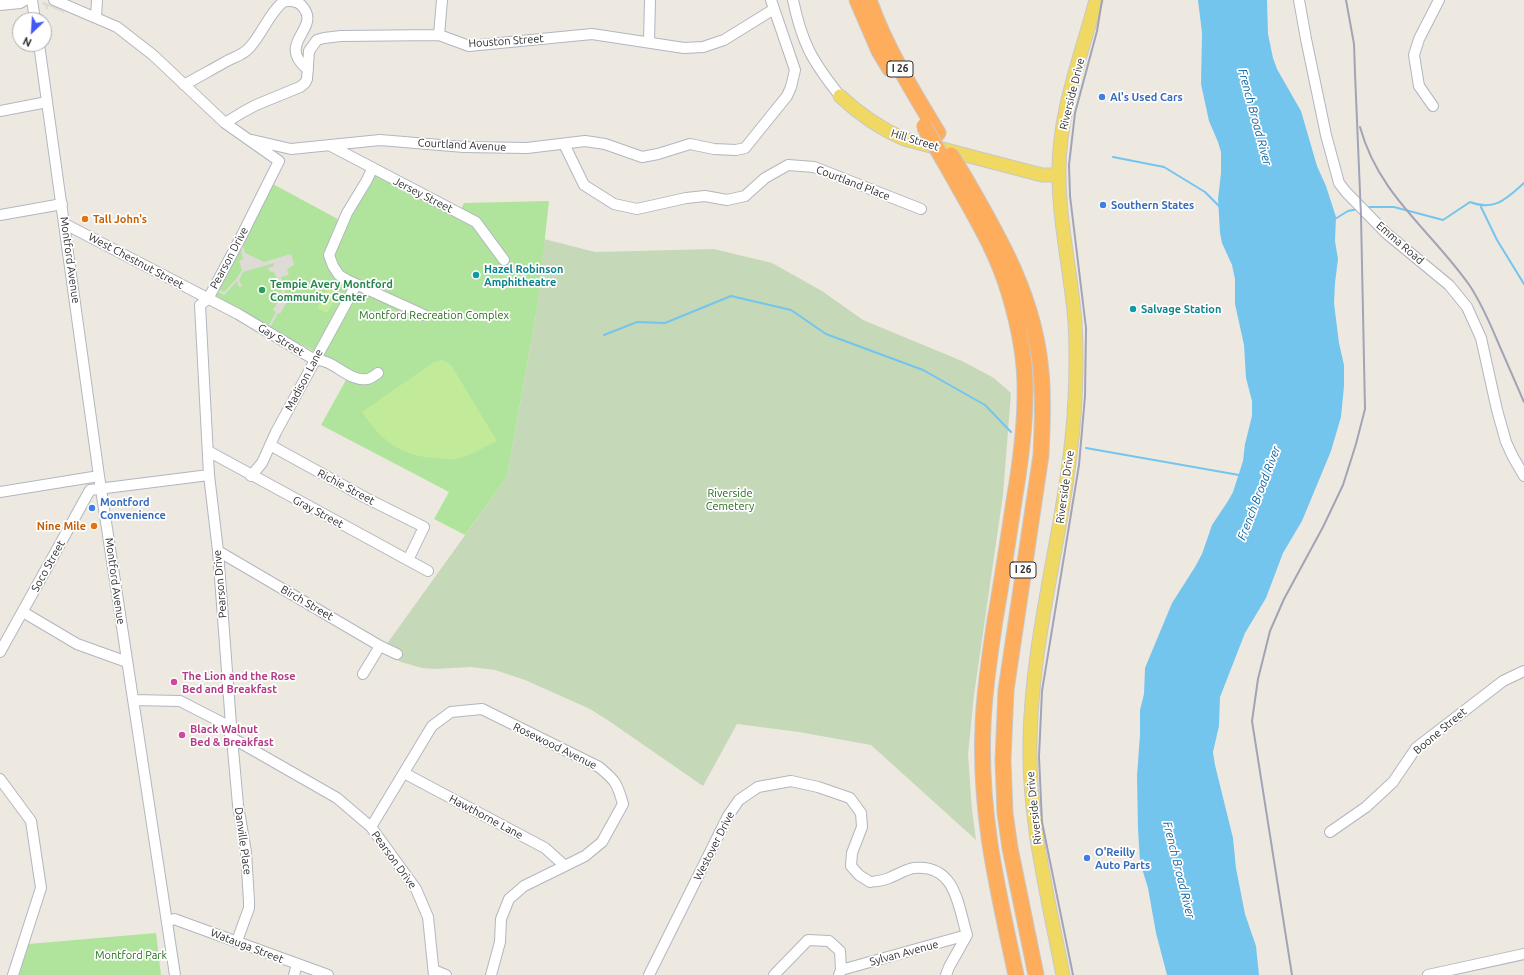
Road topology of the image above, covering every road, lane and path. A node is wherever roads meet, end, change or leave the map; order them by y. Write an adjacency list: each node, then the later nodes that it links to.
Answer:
1 (25, 0): 14 (street)
2 (32, 0): 15 (street)
3 (54, 0): 16 (street, Courtland Avenue)
4 (97, 0): 16 (street)
5 (442, 0): 17 (street)
6 (650, 0): 18 (street)
7 (792, 0): 22 (street, Hill Street)
8 (857, 0): 32 (highway, I 26, bridge)
9 (869, 0): 32 (highway, I 26, bridge)
10 (1096, 0): 31 (main road, Riverside Drive)
11 (1300, 0): 48 (street, Emma Road)
12 (1439, 0): 24 (street)
13 (772, 4): 18 (street, Houston Street); 28 (street, Courtland Avenue)
14 (0, 5)
15 (34, 12)
16 (96, 18): 21 (street, Courtland Avenue)
17 (440, 35): 18 (street, Houston Street); 20 (street, Houston Street)
18 (649, 42)
19 (40, 52): 23 (street, Montford Avenue)
20 (308, 70): 21 (street); 26 (street, Houston Street)
21 (184, 85): 26 (street, Courtland Avenue)
22 (840, 96): 31 (main road, Hill Street)
23 (47, 102): 25 (street); 33 (street, Montford Avenue)
24 (1433, 106)
25 (0, 111)
26 (225, 123): 27 (street, Courtland Avenue)
27 (246, 138): 29 (street, Courtland Avenue); 39 (street, Pearson Drive)
28 (564, 144): 29 (street, Courtland Avenue); 34 (street, Courtland Place)
29 (330, 145): 30 (street, Jersey Street)
30 (372, 169): 37 (street, Jersey Street); 38 (street)
31 (1059, 175): 86 (main road, Riverside Drive)
32 (958, 176): 84 (highway, I 26); 85 (highway, I 26)
33 (62, 204): 35 (street); 36 (street, Montford Avenue)
34 (921, 209)
35 (0, 215)
36 (65, 224): 39 (street, West Chestnut Street); 46 (street, Montford Avenue)
37 (504, 260)
38 (356, 285): 40 (street); 41 (street, Madison Lane)
39 (208, 299): 41 (street, Gay Street); 44 (street, Pearson Drive)
40 (424, 315)
41 (315, 360): 42 (street, Gay Street); 43 (street, Madison Lane)
42 (378, 373)
43 (270, 445): 47 (street, Madison Lane); 52 (street, Richie Street)
44 (208, 451): 45 (street, Pearson Drive); 47 (street, Gray Street)
45 (209, 475): 49 (street); 51 (street, Pearson Drive)
46 (99, 476): 49 (street, Montford Avenue); 50 (street)
47 (251, 476): 52 (street, Gray Street)
48 (1524, 476)
49 (101, 489): 54 (street, Soco Street); 58 (street, Montford Avenue)
50 (0, 492)
51 (218, 551): 55 (street, Birch Street); 62 (street, Pearson Drive)
52 (408, 560): 53 (street, Gray Street)
53 (428, 571)
54 (23, 612): 56 (street, Soco Street); 58 (street)
55 (380, 646): 57 (street, Birch Street); 60 (street)
56 (0, 652)
57 (397, 654)
58 (127, 662): 61 (street, Montford Avenue)
59 (1524, 671): 66 (street, Boone Street)
60 (363, 674)
61 (133, 700): 62 (street); 68 (street, Montford Avenue)
62 (232, 738): 65 (street, Pearson Drive); 70 (street, Danville Place)
63 (404, 773): 65 (street, Rosewood Avenue); 67 (street, Hawthorne Lane); 67 (street, Rosewood Avenue)
64 (0, 779): 75 (street)
65 (371, 827): 74 (street, Pearson Drive)
66 (1330, 832)
67 (565, 866): 80 (street, Rosewood Avenue)
68 (167, 922): 70 (street, Watauga Street); 76 (street, Montford Avenue)
69 (967, 935): 73 (street, Sylvan Avenue); 81 (street, Westover Drive); 83 (street)
70 (237, 942): 72 (street, Watauga Street)
71 (1524, 954): 87 (street)
72 (297, 964): 77 (street); 78 (street, Watauga Street)
73 (840, 972): 82 (street)
74 (434, 973): 79 (street)
75 (13, 975)
76 (175, 975)
77 (294, 975)
78 (328, 975)
79 (446, 975)
80 (491, 975)
81 (649, 975)
82 (774, 975)
83 (946, 975)
84 (1016, 975)
85 (1036, 975)
86 (1063, 975)
87 (1428, 975)

